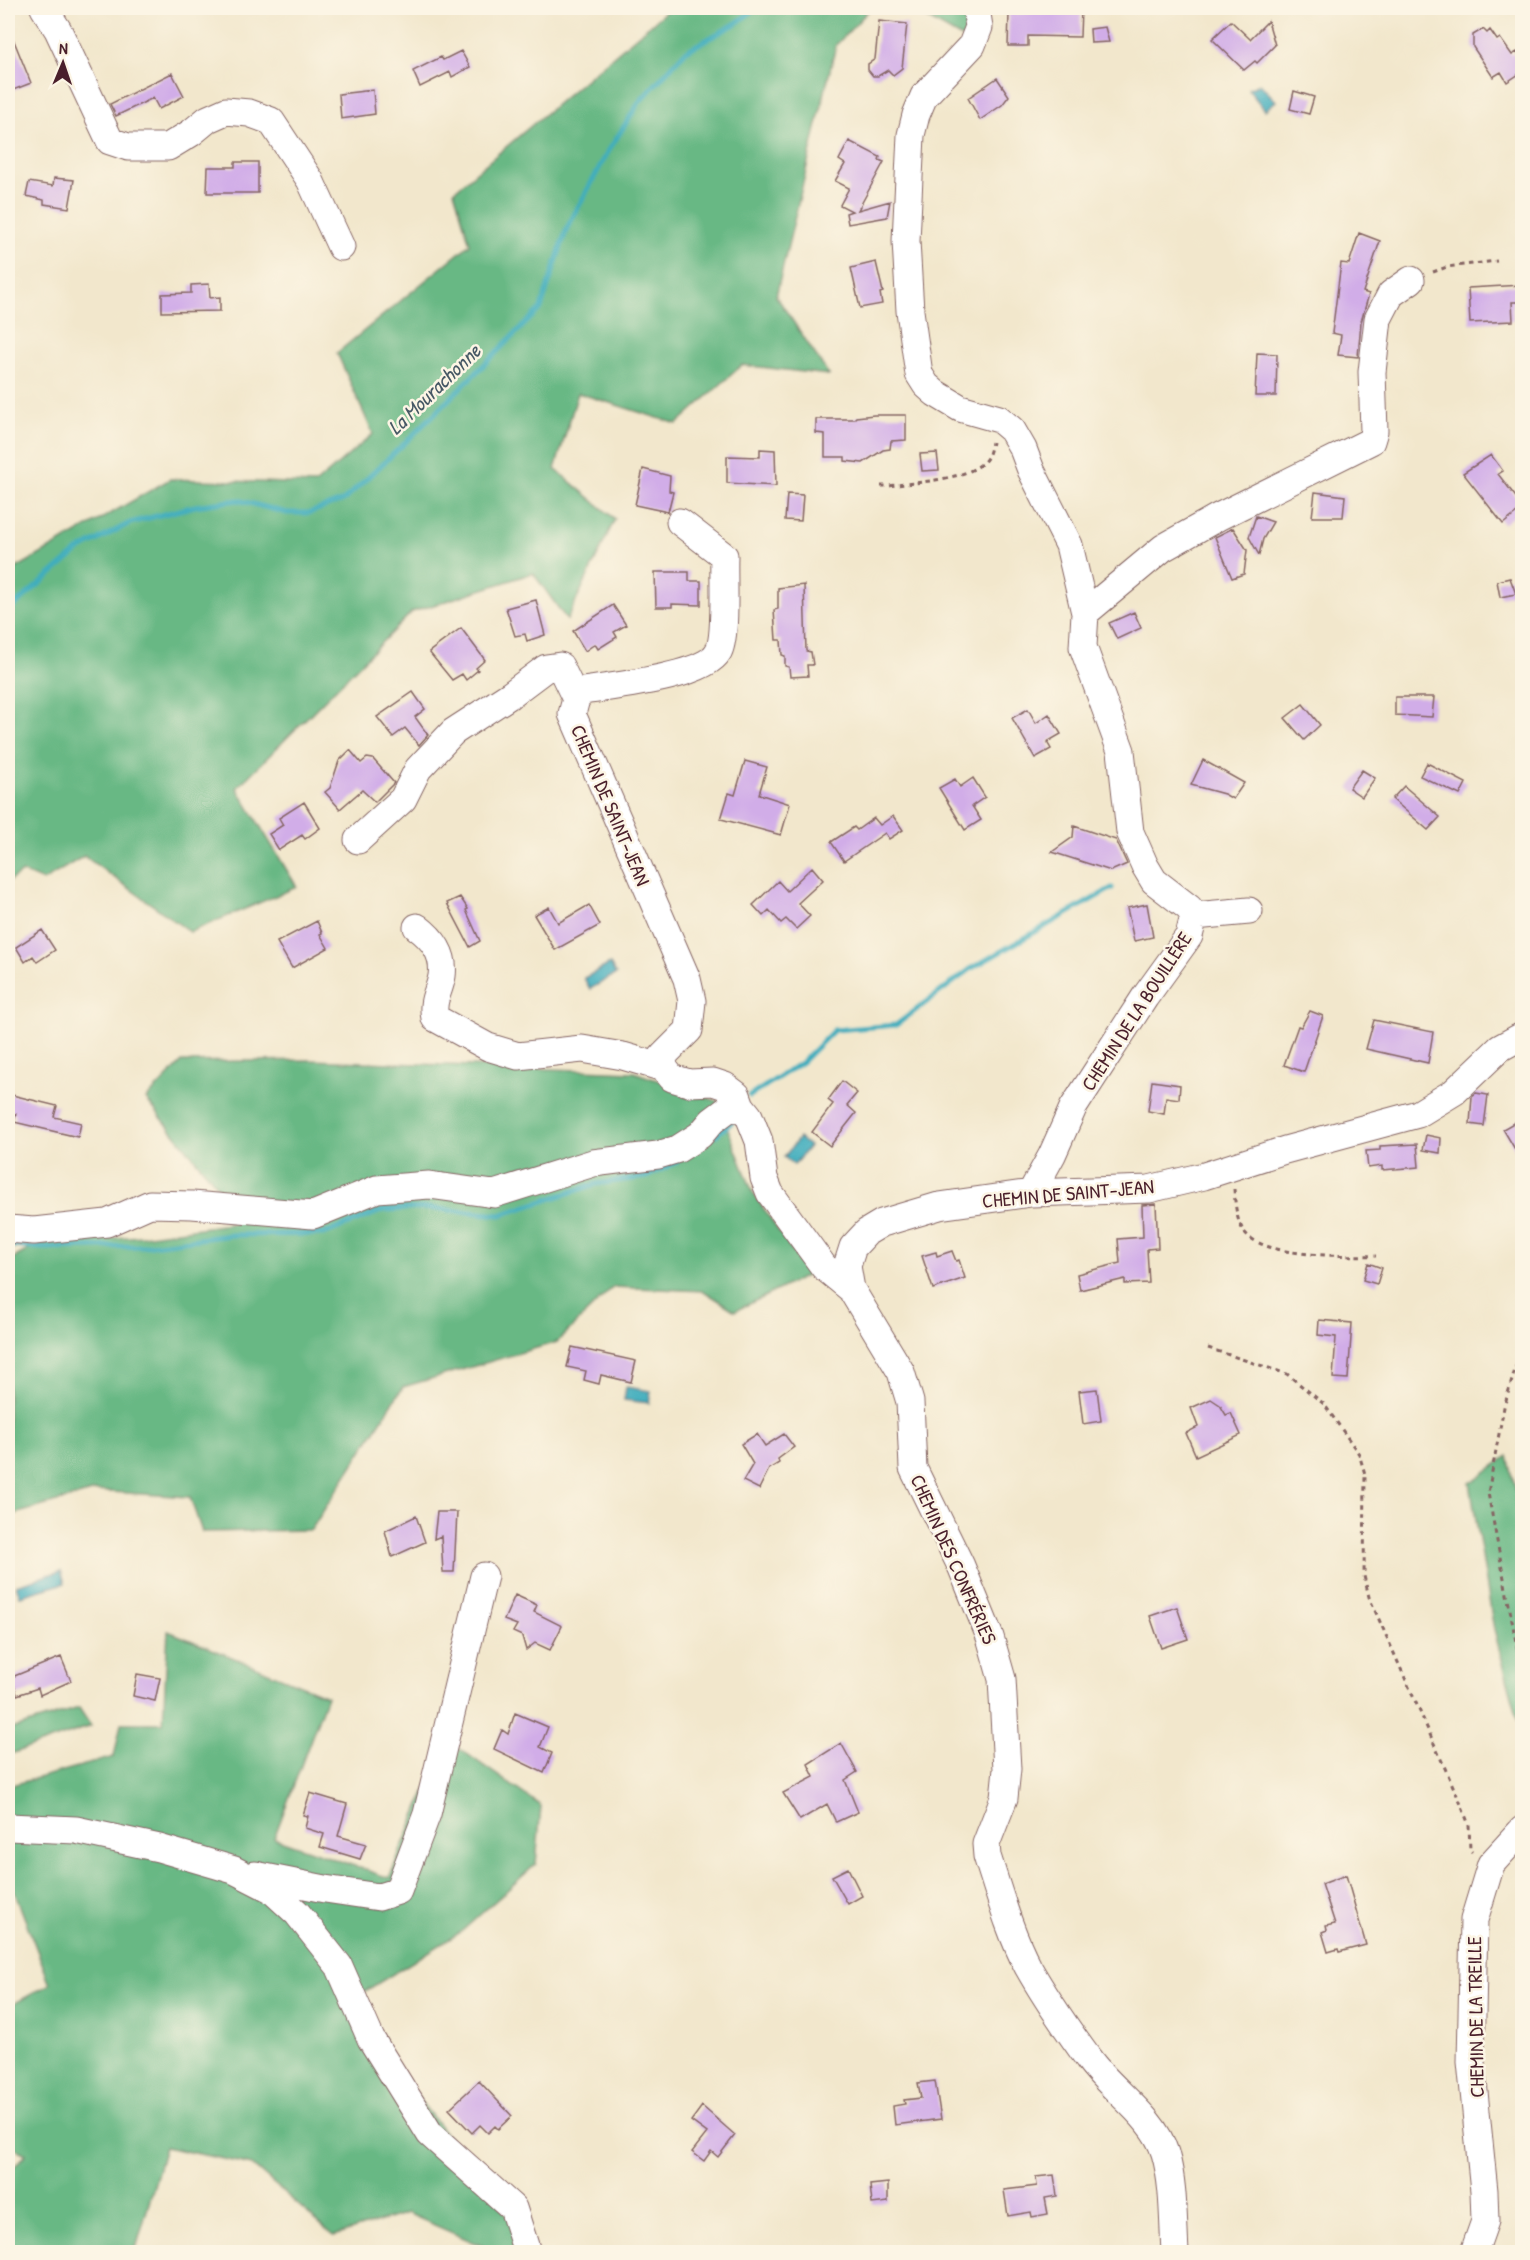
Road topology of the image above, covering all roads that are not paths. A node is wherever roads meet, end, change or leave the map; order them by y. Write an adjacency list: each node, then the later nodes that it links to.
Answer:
1 (44, 8): 3 (street)
2 (976, 8): 6 (street, CHEMIN DE LA BOUILLÈRE)
3 (341, 247)
4 (1411, 280): 6 (street)
5 (680, 522): 7 (street, CHEMIN DE SAINT-JEAN)
6 (1085, 613): 10 (street, CHEMIN DE LA BOUILLÈRE)
7 (576, 699): 8 (street); 13 (street, CHEMIN DE SAINT-JEAN)
8 (358, 840)
9 (1250, 911): 10 (street)
10 (1194, 916): 15 (street, CHEMIN DE LA BOUILLÈRE)
11 (417, 927): 13 (street)
12 (1522, 1036): 15 (street, CHEMIN DE SAINT-JEAN)
13 (664, 1068): 14 (street)
14 (741, 1107): 16 (street); 17 (street)
15 (1031, 1193): 17 (street, CHEMIN DE SAINT-JEAN)
16 (8, 1229)
17 (851, 1289): 23 (street, CHEMIN DES CONFRÉRIES)
18 (484, 1576): 21 (street)
19 (8, 1827): 21 (street)
20 (1522, 1830): 24 (street, CHEMIN DE LA TREILLE)
21 (234, 1870): 22 (street)
22 (527, 2253)
23 (1175, 2253)
24 (1474, 2253)

